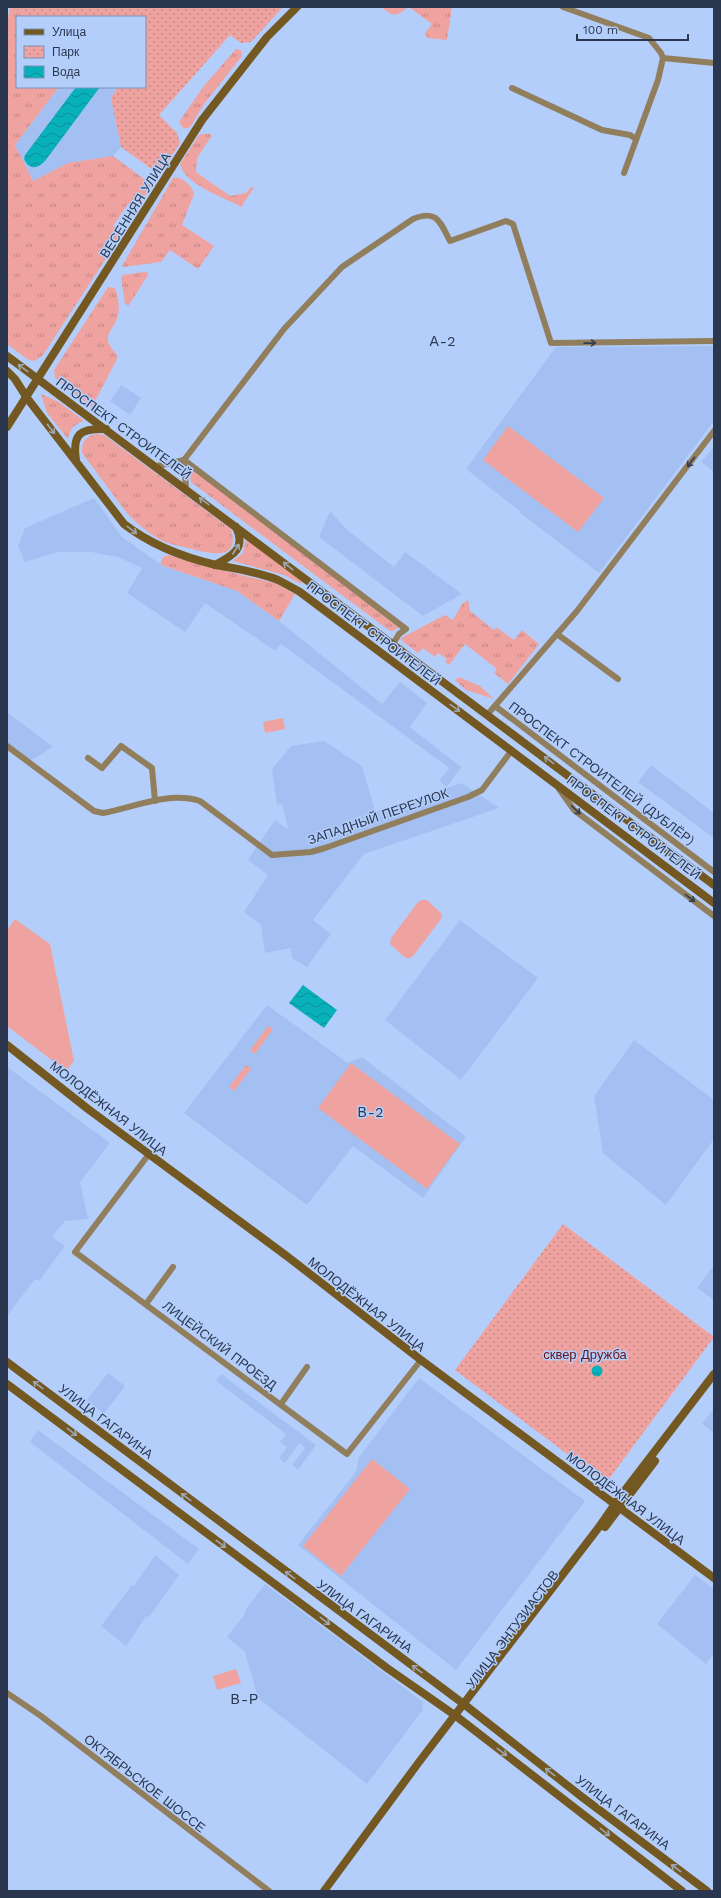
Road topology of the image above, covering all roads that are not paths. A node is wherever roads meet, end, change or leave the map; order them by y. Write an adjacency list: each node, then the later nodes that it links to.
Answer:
1 (297, 7): 11 (street, ВЕСЕННЯЯ УЛИЦА)
2 (563, 7): 3 (street)
3 (662, 58): 4 (street); 6 (street)
4 (714, 63)
5 (512, 88): 6 (street)
6 (636, 139): 7 (street)
7 (624, 173)
8 (714, 341): 16 (street, one-way to 8)
9 (7, 356): 11 (street, ПРОСПЕКТ СТРОИТЕЛЕЙ, one-way to 9)
10 (7, 371): 12 (street, ПРОСПЕКТ СТРОИТЕЛЕЙ)
11 (38, 379): 12 (street, ВЕСЕННЯЯ УЛИЦА); 14 (street, ПРОСПЕКТ СТРОИТЕЛЕЙ)
12 (27, 398): 13 (street, ВЕСЕННЯЯ УЛИЦА); 17 (street, ПРОСПЕКТ СТРОИТЕЛЕЙ, one-way to 17)
13 (7, 427)
14 (106, 429): 17 (street); 18 (street, ПРОСПЕКТ СТРОИТЕЛЕЙ)
15 (714, 431): 22 (street, one-way to 22)
16 (184, 460): 18 (street); 19 (street); 23 (street)
17 (76, 461): 21 (street, ПРОСПЕКТ СТРОИТЕЛЕЙ, one-way to 21)
18 (157, 466): 19 (street, ПРОСПЕКТ СТРОИТЕЛЕЙ)
19 (186, 488): 20 (street, ПРОСПЕКТ СТРОИТЕЛЕЙ, one-way to 19)
20 (235, 525): 21 (street, one-way to 20); 23 (street, ПРОСПЕКТ СТРОИТЕЛЕЙ, one-way to 20)
21 (216, 564): 28 (street, ПРОСПЕКТ СТРОИТЕЛЕЙ, one-way to 28)
22 (557, 634): 24 (street); 25 (street)
23 (393, 644): 26 (street, ПРОСПЕКТ СТРОИТЕЛЕЙ)
24 (618, 679)
25 (495, 706): 26 (street); 32 (street, ПРОСПЕКТ СТРОИТЕЛЕЙ (ДУБЛЁР))
26 (487, 715): 33 (street, ПРОСПЕКТ СТРОИТЕЛЕЙ, one-way to 26)
27 (7, 746): 31 (street, ЗАПАДНЫЙ ПЕРЕУЛОК)
28 (512, 750): 30 (street, ПРОСПЕКТ СТРОИТЕЛЕЙ); 31 (street, ЗАПАДНЫЙ ПЕРЕУЛОК)
29 (88, 758): 31 (street)
30 (552, 780): 34 (street, ПРОСПЕКТ СТРОИТЕЛЕЙ); 35 (street, one-way to 35)
31 (155, 801)
32 (714, 872)
33 (714, 885)
34 (714, 903)
35 (714, 916)
36 (7, 1045): 37 (street, МОЛОДЁЖНАЯ УЛИЦА)
37 (149, 1154): 39 (street, ЛИЦЕЙСКИЙ ПРОЕЗД); 40 (street, МОЛОДЁЖНАЯ УЛИЦА)
38 (173, 1267): 39 (street, ЛИЦЕЙСКИЙ ПРОЕЗД)
39 (146, 1304): 46 (street, ЛИЦЕЙСКИЙ ПРОЕЗД)
40 (421, 1360): 46 (street, ЛИЦЕЙСКИЙ ПРОЕЗД); 47 (street, МОЛОДЁЖНАЯ УЛИЦА)
41 (7, 1362): 50 (street, УЛИЦА ГАГАРИНА, one-way to 41)
42 (307, 1367): 46 (street, ЛИЦЕЙСКИЙ ПРОЕЗД)
43 (714, 1374): 47 (street)
44 (714, 1382): 47 (street)
45 (7, 1384): 51 (street, УЛИЦА ГАГАРИНА, one-way to 51)
46 (281, 1404)
47 (616, 1507): 48 (street, МОЛОДЁЖНАЯ УЛИЦА); 50 (street, УЛИЦА ЭНТУЗИАСТОВ)
48 (714, 1578)
49 (7, 1693): 57 (street, ОКТЯБРЬСКОЕ ШОССЕ)
50 (466, 1706): 51 (street, УЛИЦА ЭНТУЗИАСТОВ); 52 (street, УЛИЦА ГАГАРИНА, one-way to 50)
51 (457, 1718): 54 (street, УЛИЦА ГАГАРИНА, one-way to 54); 56 (street, УЛИЦА ЭНТУЗИАСТОВ)
52 (627, 1831): 53 (street, УЛИЦА ГАГАРИНА); 54 (street)
53 (642, 1842): 55 (street); 61 (street, УЛИЦА ГАГАРИНА, one-way to 53)
54 (619, 1843): 55 (street, УЛИЦА ГАГАРИНА)
55 (634, 1854): 60 (street, УЛИЦА ГАГАРИНА)
56 (353, 1855): 58 (street); 59 (street, УЛИЦА ЭНТУЗИАСТОВ)
57 (269, 1891)
58 (324, 1891)
59 (329, 1891)
60 (682, 1891)
61 (707, 1891)

